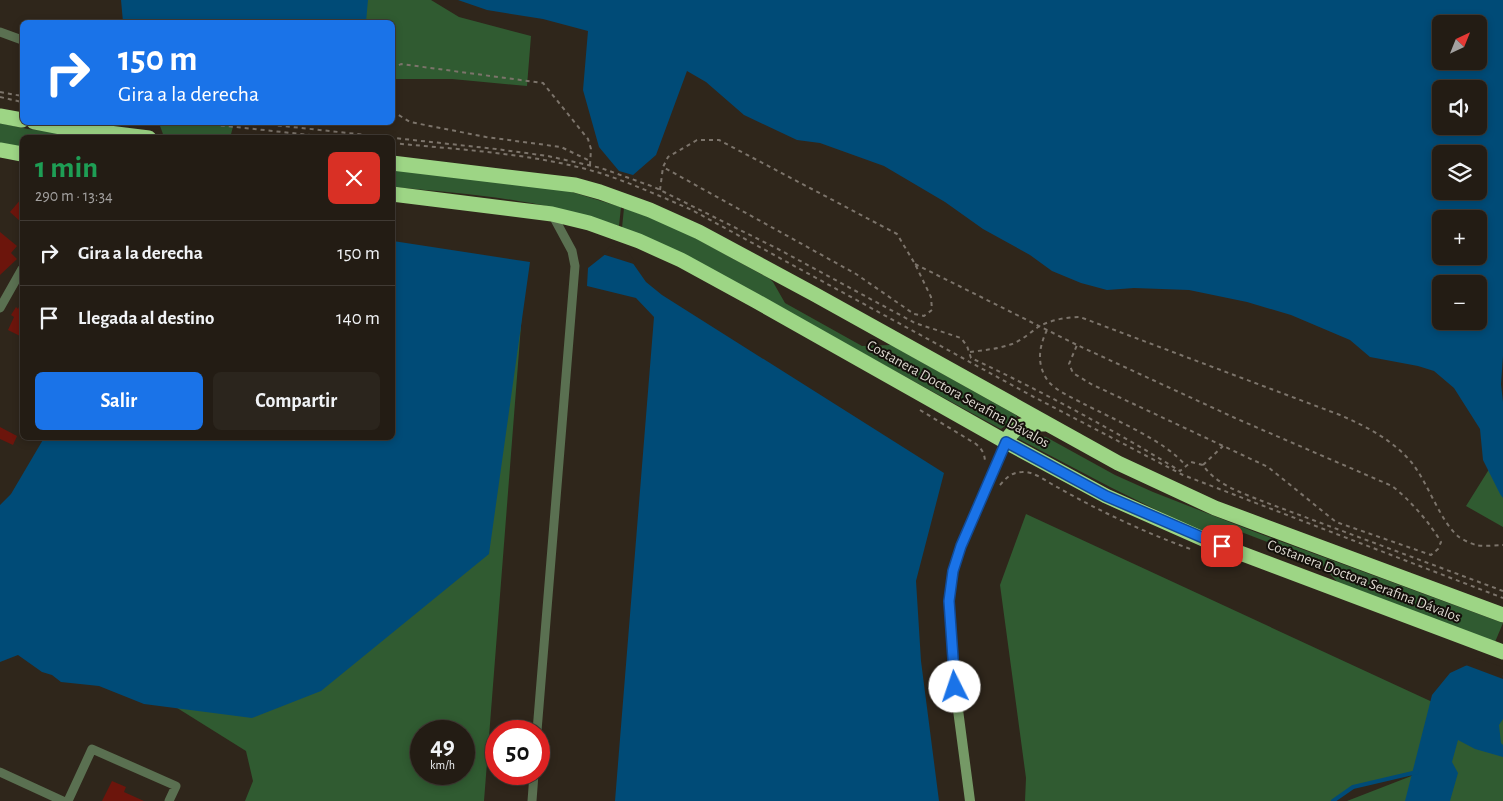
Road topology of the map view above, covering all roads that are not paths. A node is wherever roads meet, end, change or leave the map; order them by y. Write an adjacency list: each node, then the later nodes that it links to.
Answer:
1 (0, 32): 2 (street)
2 (20, 39)
3 (0, 116): 4 (highway)
4 (20, 120)
5 (50, 125): 6 (highway)
6 (130, 135)
7 (0, 150): 8 (highway)
8 (20, 154)
9 (395, 163): 14 (highway, Costanera Doctora Serafina Dávalos)
10 (395, 194): 11 (highway, Costanera Doctora Serafina Dávalos)
11 (552, 214): 15 (highway, Costanera Doctora Serafina Dávalos); 18 (street)
12 (20, 273): 13 (street)
13 (0, 308)
14 (1046, 424): 15 (highway); 16 (highway, Costanera Doctora Serafina Dávalos)
15 (1006, 442): 17 (highway, Costanera Doctora Serafina Dávalos); 25 (main road)
16 (1499, 614)
17 (1503, 652)
18 (538, 720)
19 (0, 772): 21 (street)
20 (533, 785): 24 (street)
21 (63, 801)
22 (68, 801): 23 (street)
23 (169, 801)
24 (532, 801)
25 (970, 801)

